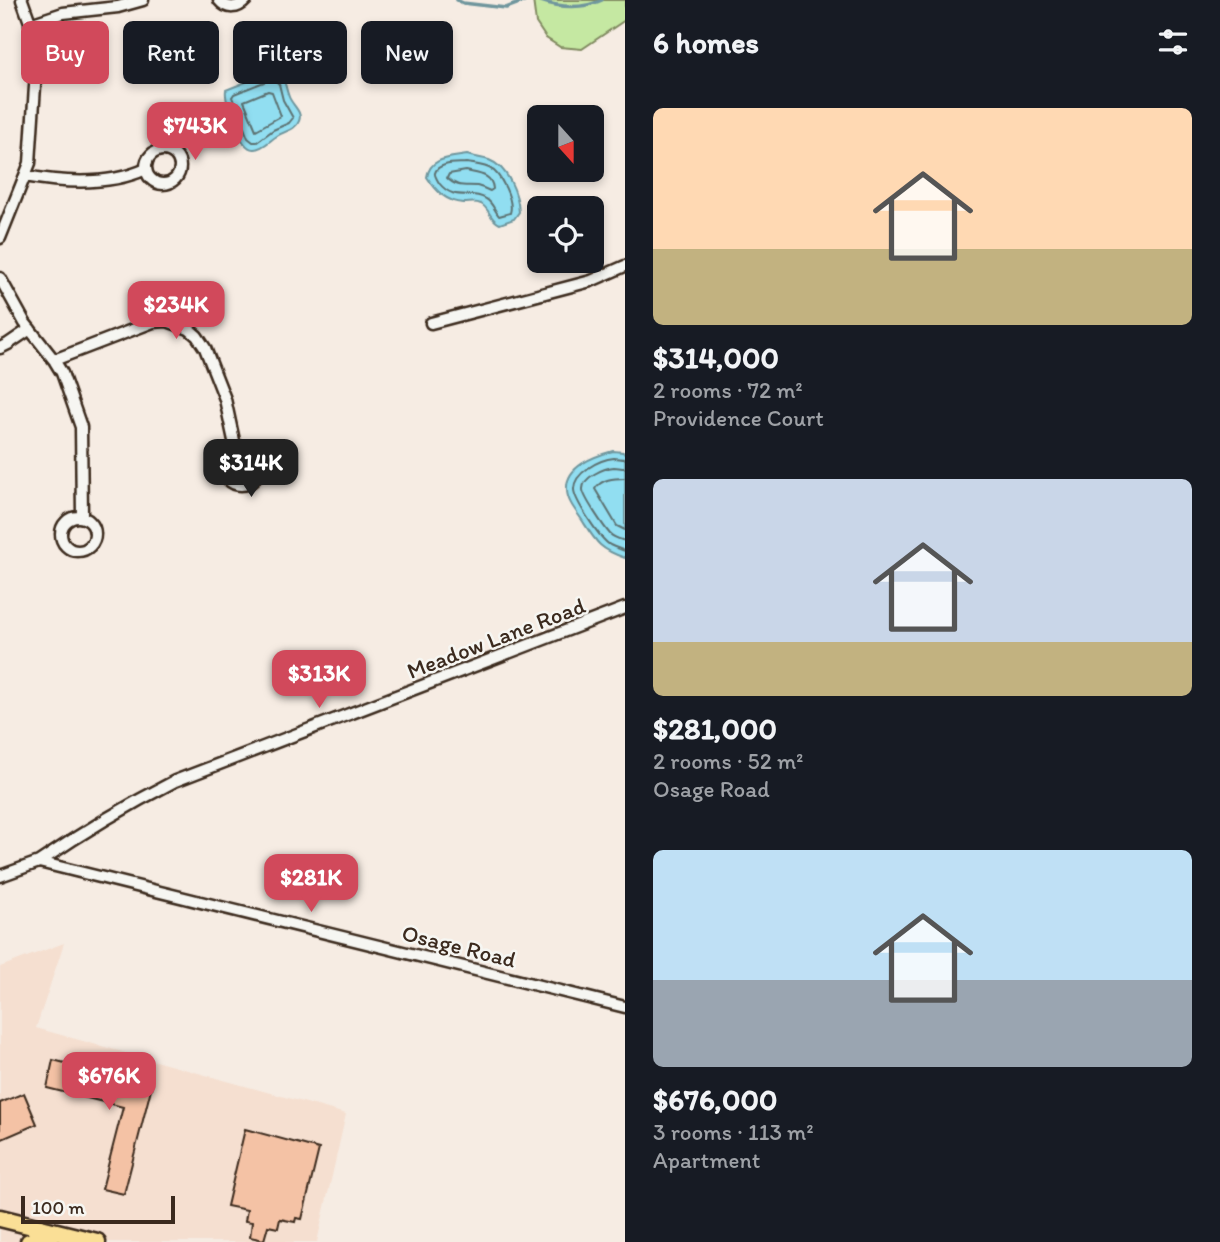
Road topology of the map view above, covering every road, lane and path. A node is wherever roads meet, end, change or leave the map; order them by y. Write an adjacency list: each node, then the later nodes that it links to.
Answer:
1 (22, 0): 5 (street)
2 (143, 0): 6 (street)
3 (219, 0): 4 (street)
4 (246, 0)
5 (29, 21)
6 (39, 21)
7 (35, 84): 9 (street)
8 (145, 169): 9 (street)
9 (25, 176): 10 (street)
10 (0, 238)
11 (625, 266): 13 (street)
12 (0, 278): 14 (street)
13 (430, 323)
14 (30, 329): 15 (street); 16 (street)
15 (0, 348)
16 (54, 360): 17 (street); 18 (street)
17 (236, 450)
18 (82, 517)
19 (625, 608): 20 (street, Meadow Lane Road)
20 (39, 862): 21 (street); 22 (street, Osage Road)
21 (0, 876)
22 (625, 1007)
23 (0, 1218): 24 (main road)
24 (56, 1232): 25 (main road); 26 (main road)
25 (29, 1242)
26 (97, 1242)

